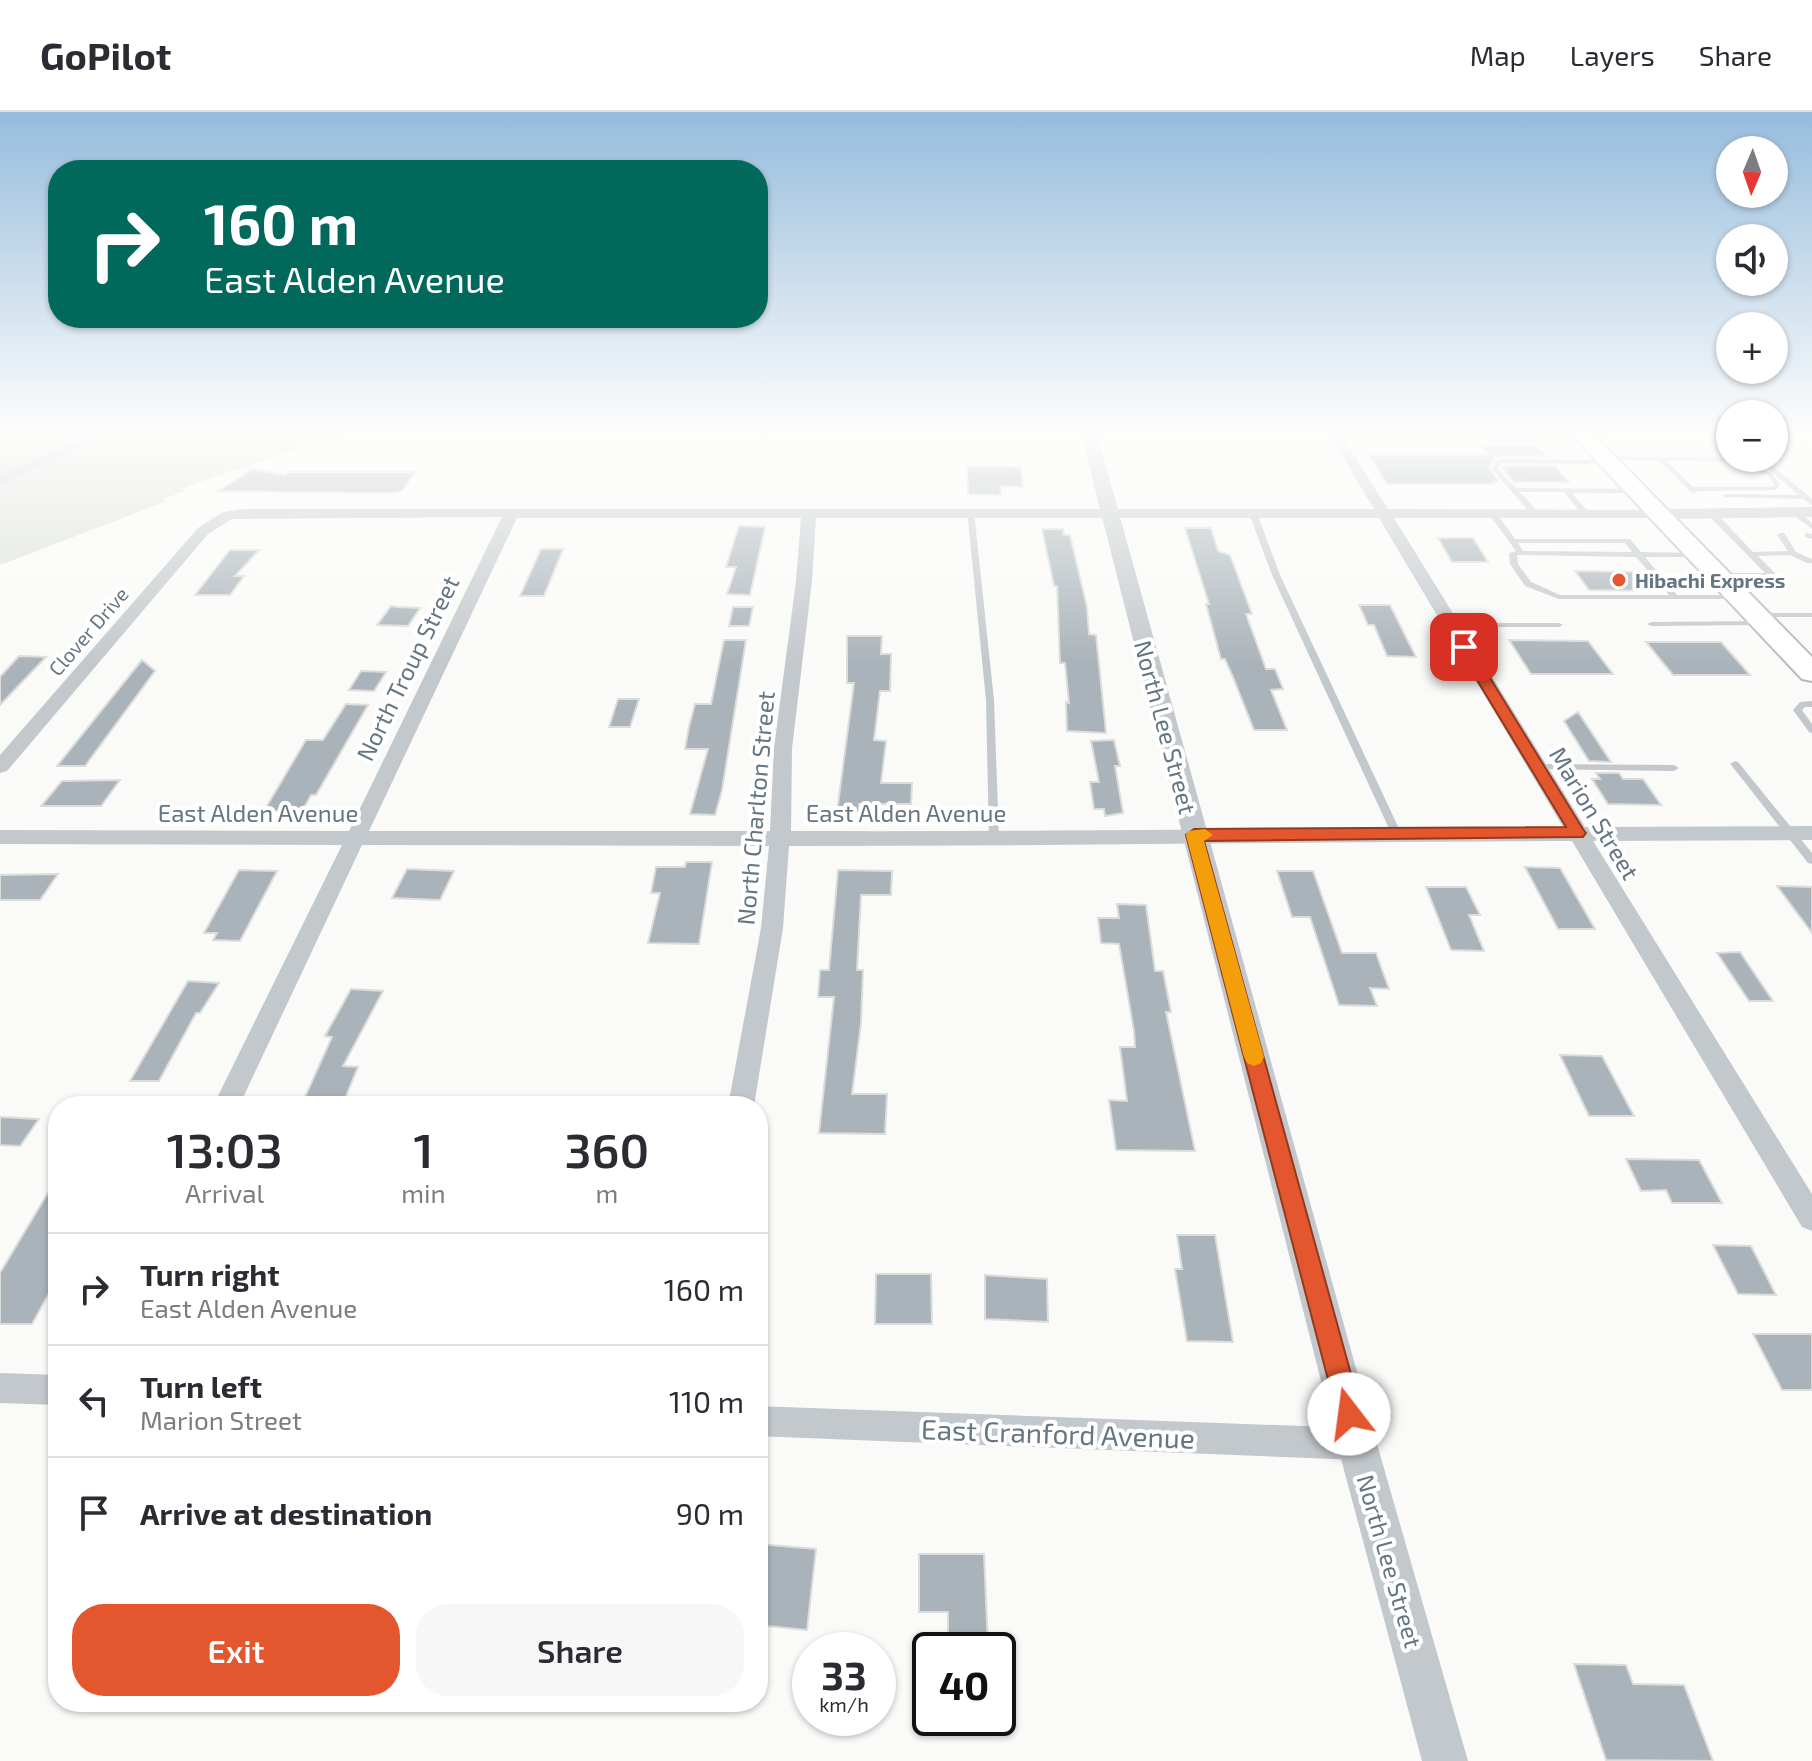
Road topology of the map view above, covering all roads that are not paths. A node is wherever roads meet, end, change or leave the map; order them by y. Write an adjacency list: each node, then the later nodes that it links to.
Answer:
1 (1583, 511): 14 (lane)
2 (1660, 511): 15 (main road)
3 (1739, 511): 13 (street)
4 (1807, 511): 16 (lane)
5 (512, 512): 6 (street); 36 (street, Clover Drive); 47 (street, North Troup Street)
6 (809, 512): 7 (street); 45 (street, North Charlton Street)
7 (970, 512): 8 (street); 46 (lane)
8 (1110, 513): 9 (street); 42 (street, North Lee Street)
9 (1253, 513): 10 (street); 43 (lane)
10 (1383, 513): 11 (street); 30 (street, Marion Street)
11 (1492, 513): 12 (street); 18 (lane)
12 (1535, 513): 14 (street)
13 (1711, 513): 15 (street); 22 (lane)
14 (1586, 514): 15 (street)
15 (1663, 514): 23 (main road)
16 (1811, 536)
17 (1784, 538): 19 (lane)
18 (1513, 541): 20 (lane); 21 (lane)
19 (1794, 550): 22 (lane); 24 (lane)
20 (1521, 553): 21 (lane); 26 (lane)
21 (1638, 554): 23 (lane); 26 (lane)
22 (1751, 554): 25 (lane)
23 (1701, 555): 25 (main road)
24 (1811, 564)
25 (1720, 575): 27 (main road)
26 (1675, 597): 27 (lane)
27 (1755, 612): 28 (lane); 29 (lane); 32 (main road)
28 (1812, 615)
29 (1651, 624)
30 (1451, 625): 31 (lane); 37 (street, Marion Street)
31 (1559, 625)
32 (1812, 673)
33 (1812, 704): 34 (lane)
34 (1812, 730)
35 (1735, 764): 41 (lane)
36 (0, 767)
37 (1536, 767): 38 (lane); 39 (street, Marion Street)
38 (1674, 768)
39 (1578, 833): 41 (street, East Alden Avenue); 43 (street, East Alden Avenue); 51 (street, Marion Street)
40 (1812, 833): 41 (street, East Alden Avenue)
41 (1791, 834): 48 (lane)
42 (1194, 835): 43 (street, East Alden Avenue); 46 (street, East Alden Avenue); 55 (street, North Lee Street)
43 (1397, 835)
44 (0, 837): 47 (street, East Alden Avenue)
45 (779, 837): 46 (street, East Alden Avenue); 47 (street, East Alden Avenue); 50 (street, North Charlton Street)
46 (994, 838)
47 (355, 839): 49 (street, North Troup Street)
48 (1812, 860)
49 (231, 1096)
50 (743, 1096)
51 (1812, 1218)
52 (0, 1388): 53 (street)
53 (48, 1390)
54 (768, 1421): 55 (street, East Cranford Avenue)
55 (1357, 1444): 56 (street, North Lee Street)
56 (1445, 1761)

